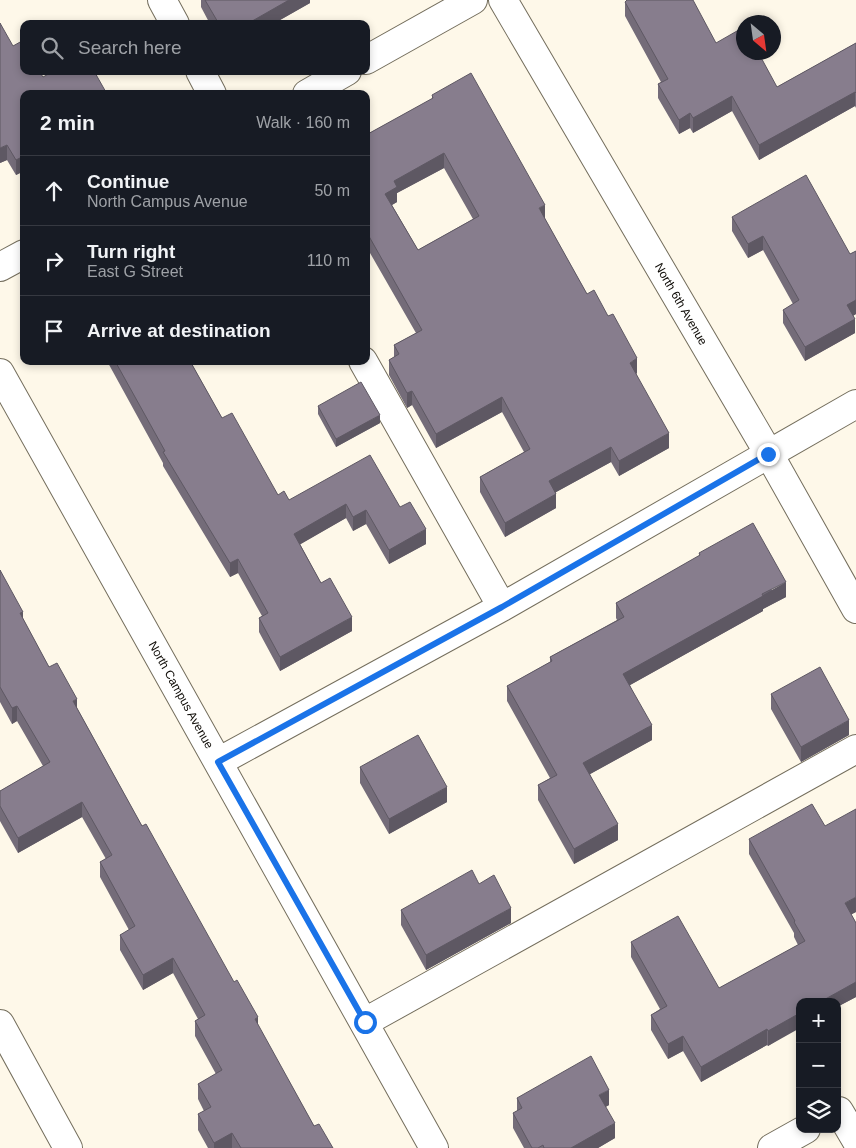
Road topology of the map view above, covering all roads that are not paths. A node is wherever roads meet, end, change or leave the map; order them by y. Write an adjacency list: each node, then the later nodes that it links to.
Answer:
1 (162, 0): 4 (street)
2 (473, 0): 5 (street)
3 (504, 0): 15 (street, North 6th Avenue)
4 (172, 20)
5 (370, 58)
6 (202, 75): 8 (street)
7 (340, 75): 9 (street)
8 (210, 90)
9 (314, 90)
10 (20, 256): 11 (street)
11 (0, 267)
12 (365, 365): 16 (street)
13 (0, 372): 19 (street, North Campus Avenue)
14 (856, 404): 15 (street)
15 (768, 454): 16 (street); 17 (street, North 6th Avenue)
16 (502, 607): 19 (street)
17 (856, 609)
18 (856, 750): 20 (street)
19 (218, 762): 20 (street, North Campus Avenue)
20 (365, 1022): 26 (street, North Campus Avenue)
21 (0, 1024): 25 (street)
22 (844, 1108): 24 (street)
23 (799, 1133): 27 (street)
24 (856, 1140)
25 (68, 1148)
26 (434, 1148)
27 (772, 1148)

